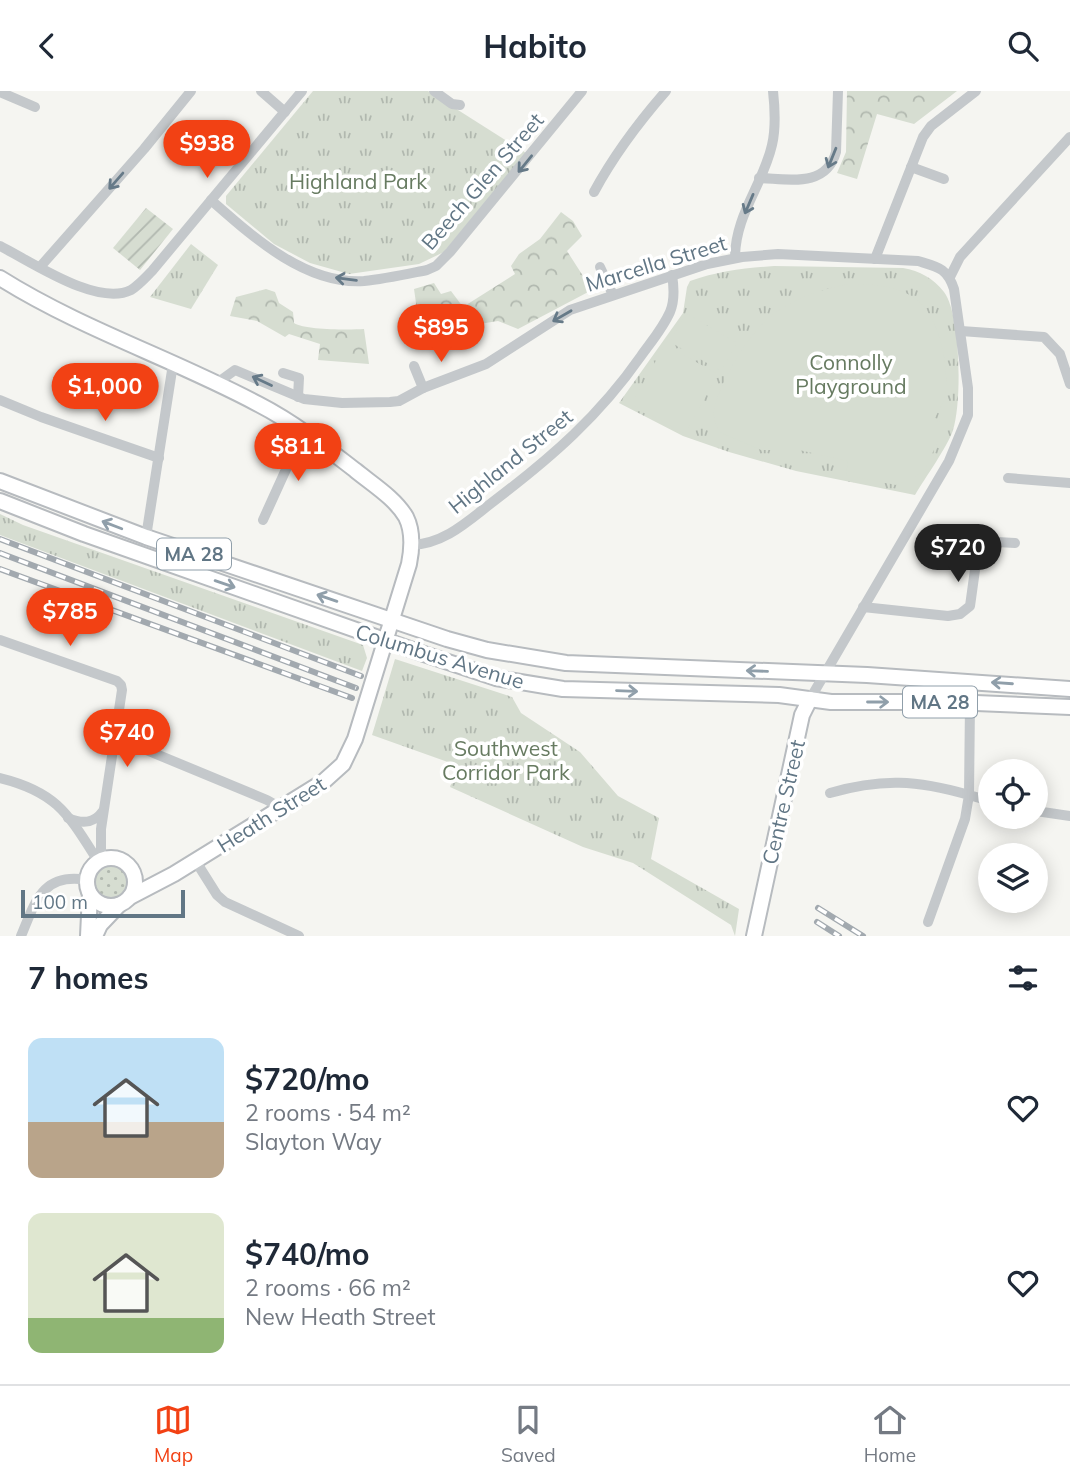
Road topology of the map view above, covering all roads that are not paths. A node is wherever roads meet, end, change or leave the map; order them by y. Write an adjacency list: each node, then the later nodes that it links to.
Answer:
1 (191, 91): 23 (street, one-way to 23)
2 (261, 91): 13 (street)
3 (302, 91): 13 (street)
4 (434, 91): 11 (street)
5 (582, 91): 19 (street, Beech Glen Street, one-way to 19)
6 (666, 91): 18 (street)
7 (774, 91): 16 (street)
8 (838, 91): 16 (street, one-way to 16)
9 (976, 91): 15 (street)
10 (0, 92): 12 (street)
11 (460, 106)
12 (35, 107)
13 (285, 111): 19 (street)
14 (1070, 137): 26 (street)
15 (911, 167): 17 (street); 22 (street)
16 (760, 178): 21 (street, one-way to 21)
17 (944, 179)
18 (594, 192)
19 (211, 200): 23 (street)
20 (0, 246): 23 (street)
21 (735, 258): 22 (street, Marcella Street); 25 (street, Marcella Street)
22 (874, 259): 26 (street, Marcella Street)
23 (40, 267)
24 (600, 267): 28 (street)
25 (671, 275): 28 (street, Marcella Street); 47 (street, Highland Street)
26 (950, 277): 29 (street, Centre Street)
27 (0, 278): 30 (main road)
28 (613, 295): 35 (street, Marcella Street, one-way to 35)
29 (961, 331): 34 (street); 48 (street, Centre Street)
30 (173, 364): 33 (main road); 39 (street)
31 (414, 366): 35 (street)
32 (283, 373): 36 (street)
33 (217, 383): 36 (street, Marcella Street, one-way to 33); 38 (main road)
34 (1070, 384)
35 (422, 388): 36 (street, Marcella Street)
36 (298, 397)
37 (0, 400): 39 (street)
38 (303, 432): 44 (street); 47 (main road)
39 (159, 458): 45 (street)
40 (1008, 478): 42 (street)
41 (0, 481): 45 (main road, Columbus Avenue / MA 28, one-way to 41)
42 (1070, 483)
43 (0, 501): 51 (main road, Columbus Avenue / MA 28, one-way to 51)
44 (263, 520)
45 (145, 537): 49 (main road, Columbus Avenue / MA 28, one-way to 45)
46 (1014, 543): 48 (street)
47 (411, 545): 49 (main road)
48 (863, 607): 52 (street, Centre Street)
49 (392, 620): 51 (main road, Heath Street); 52 (main road, Columbus Avenue / MA 28, one-way to 49)
50 (0, 640): 57 (street)
51 (385, 641): 54 (main road, Columbus Avenue / MA 28, one-way to 54); 62 (main road, Heath Street)
52 (825, 673): 53 (main road, Columbus Avenue / MA 28, one-way to 52); 54 (street, Centre Street)
53 (1070, 689)
54 (810, 699): 55 (main road, Columbus Avenue / MA 28, one-way to 55); 78 (main road, Centre Street)
55 (970, 703): 56 (main road, Columbus Avenue / MA 28); 60 (street)
56 (1070, 707)
57 (115, 737): 62 (street); 63 (street)
58 (0, 778): 66 (street)
59 (830, 793): 60 (street)
60 (969, 795): 61 (street); 73 (street)
61 (978, 798)
62 (281, 808): 68 (main road, Heath Street)
63 (104, 809): 66 (street); 67 (street)
64 (1048, 813): 65 (street)
65 (1070, 816)
66 (68, 818): 67 (street)
67 (99, 860): 69 (main road); 71 (main road)
68 (195, 860): 70 (main road, Heath Street); 77 (street)
69 (132, 870): 70 (main road); 72 (main road)
70 (174, 874): 72 (main road, Heath Street)
71 (88, 887): 72 (main road); 74 (street); 75 (main road)
72 (125, 901): 76 (main road, Heath Street)
73 (928, 922)
74 (20, 936)
75 (88, 936)
76 (95, 936)
77 (299, 936)
78 (754, 936)

